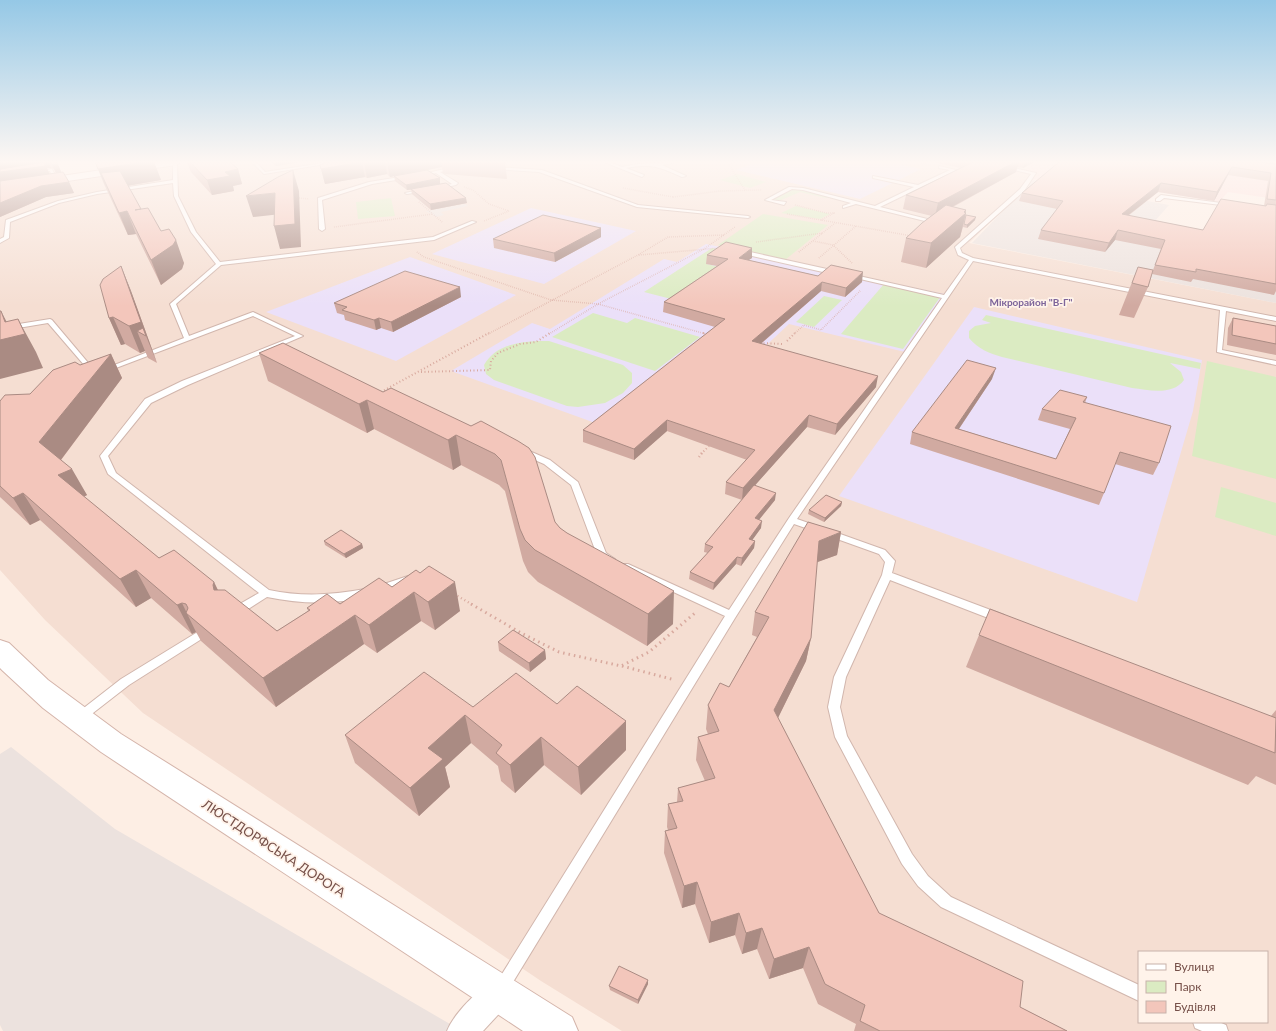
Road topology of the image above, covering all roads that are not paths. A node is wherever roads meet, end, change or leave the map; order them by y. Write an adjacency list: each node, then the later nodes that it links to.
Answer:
1 (37, 210): 13 (lane)
2 (183, 210): 16 (lane)
3 (321, 210): 10 (lane)
4 (679, 210): 7 (lane)
5 (888, 210): 9 (lane)
6 (999, 210): 12 (lane)
7 (748, 217)
8 (474, 222): 16 (lane)
9 (943, 225)
10 (322, 229)
11 (965, 231): 12 (lane)
12 (973, 233): 15 (lane)
13 (0, 241)
14 (721, 247): 17 (lane)
15 (972, 259): 17 (lane); 18 (lane)
16 (219, 264): 21 (lane)
17 (947, 297): 24 (lane)
18 (1223, 308): 19 (lane); 22 (lane)
19 (1276, 319)
20 (0, 329): 21 (lane)
21 (187, 338): 27 (lane)
22 (1276, 363)
23 (518, 450): 29 (lane)
24 (792, 520): 25 (lane); 29 (lane)
25 (887, 575): 30 (lane); 35 (lane)
26 (408, 579): 27 (lane)
27 (266, 593): 28 (lane)
28 (232, 614)
29 (731, 615): 34 (lane)
30 (1012, 622)
31 (196, 637): 33 (lane)
32 (0, 650): 33 (main road, ЛЮСТДОРФСЬКА ДОРОГА)
33 (78, 719): 34 (main road, ЛЮСТДОРФСЬКА ДОРОГА)
34 (499, 993): 37 (street); 38 (main road, ЛЮСТДОРФСЬКА ДОРОГА)
35 (1138, 993)
36 (1202, 1023): 39 (lane)
37 (462, 1031)
38 (558, 1031)
39 (1220, 1031)

